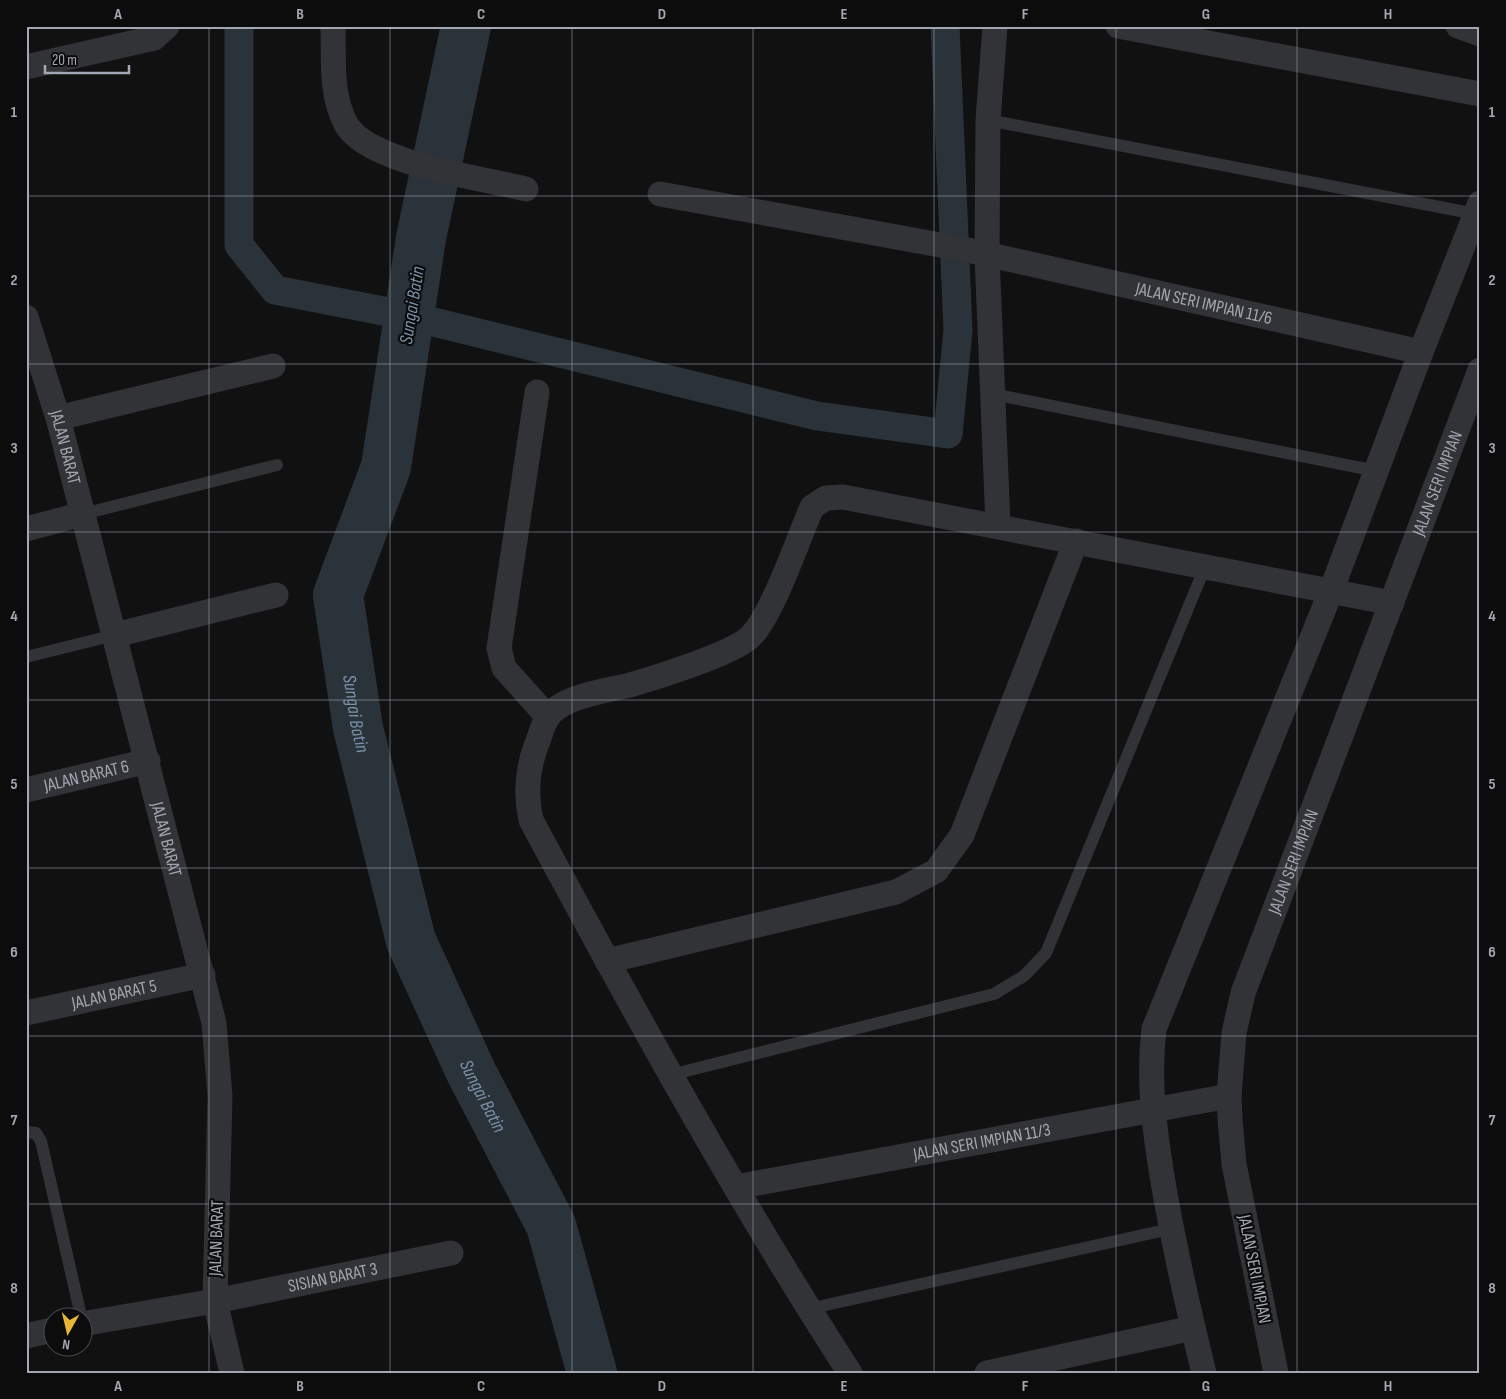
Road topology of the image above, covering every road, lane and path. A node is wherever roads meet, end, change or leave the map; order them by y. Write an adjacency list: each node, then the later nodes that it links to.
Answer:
1 (166, 26): 7 (street)
2 (333, 26): 10 (street)
3 (995, 26): 9 (street)
4 (1118, 26): 8 (street)
5 (1458, 26): 6 (street)
6 (1480, 34)
7 (26, 66)
8 (1480, 94)
9 (988, 120): 12 (lane); 13 (street)
10 (526, 189)
11 (660, 194): 13 (street, JALAN SERI IMPIAN 11/6)
12 (1478, 209): 15 (street)
13 (978, 252): 15 (street, JALAN SERI IMPIAN 11/6); 19 (street)
14 (26, 317): 21 (street, JALAN BARAT)
15 (1421, 352): 23 (street)
16 (273, 366): 21 (street)
17 (1480, 370): 20 (street, JALAN SERI IMPIAN)
18 (537, 392): 34 (street)
19 (993, 394): 23 (lane); 25 (street)
20 (1475, 395): 31 (street, JALAN SERI IMPIAN)
21 (58, 418): 24 (street, JALAN BARAT)
22 (277, 465): 24 (lane)
23 (1376, 471): 29 (street)
24 (83, 514): 26 (street); 32 (street, JALAN BARAT)
25 (998, 526): 27 (street); 34 (street)
26 (26, 529)
27 (1076, 541): 28 (street); 37 (street)
28 (1205, 567): 29 (street); 40 (lane)
29 (1331, 591): 31 (street); 42 (street)
30 (276, 595): 32 (street)
31 (1392, 603): 41 (street, JALAN SERI IMPIAN)
32 (115, 635): 33 (lane); 35 (street, JALAN BARAT)
33 (26, 657)
34 (548, 717): 37 (street)
35 (148, 761): 36 (street, JALAN BARAT 6); 38 (street, JALAN BARAT)
36 (26, 790)
37 (607, 961): 40 (street)
38 (203, 975): 39 (street, JALAN BARAT 5); 47 (street, JALAN BARAT)
39 (26, 1013)
40 (670, 1075): 44 (street)
41 (1229, 1096): 42 (street, JALAN SERI IMPIAN 11/3); 58 (street, JALAN SERI IMPIAN)
42 (1152, 1109): 44 (street, JALAN SERI IMPIAN 11/3); 45 (street)
43 (26, 1132): 48 (lane)
44 (736, 1187): 49 (street)
45 (1170, 1229): 49 (lane); 51 (street)
46 (451, 1253): 47 (street, SISIAN BARAT 3)
47 (214, 1301): 50 (street, SISIAN BARAT 3); 54 (street, JALAN BARAT)
48 (79, 1306)
49 (808, 1309): 55 (street)
50 (92, 1321)
51 (1193, 1328): 56 (street); 57 (street)
52 (42, 1332): 53 (street)
53 (26, 1336)
54 (232, 1373)
55 (850, 1373)
56 (987, 1373)
57 (1204, 1373)
58 (1276, 1373)

